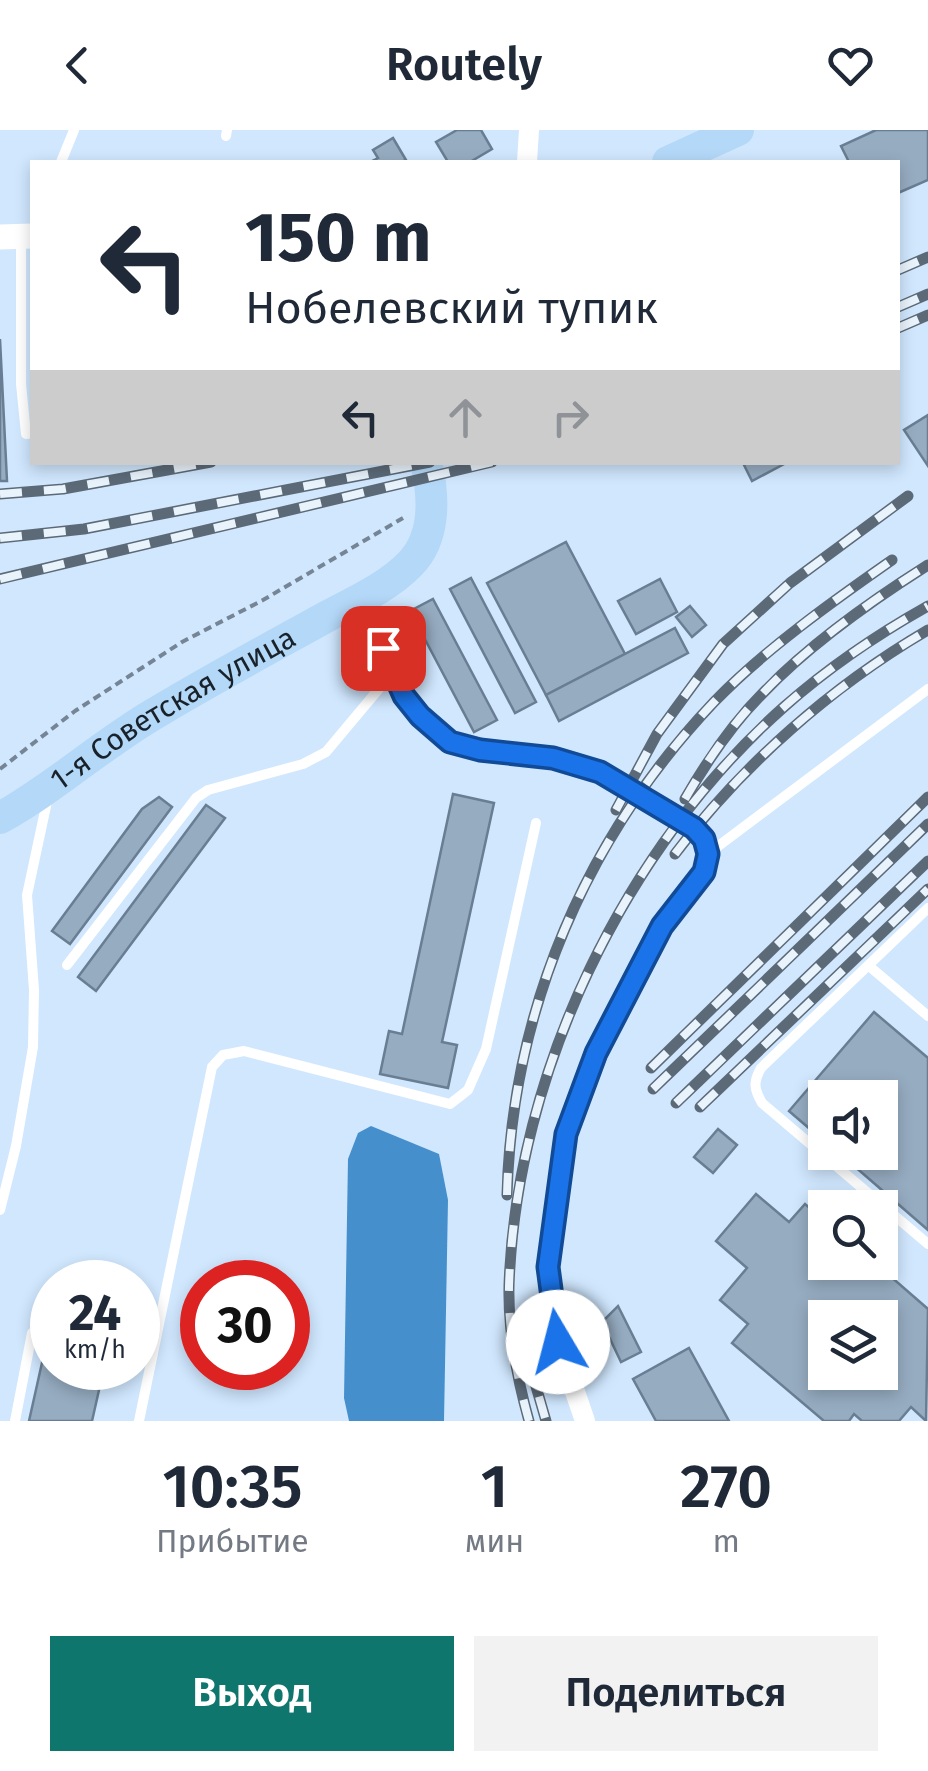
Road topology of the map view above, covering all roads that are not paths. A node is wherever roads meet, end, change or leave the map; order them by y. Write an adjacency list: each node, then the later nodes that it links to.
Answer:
1 (74, 130): 4 (lane)
2 (529, 130): 5 (street)
3 (738, 130): 6 (main road)
4 (61, 160)
5 (527, 160)
6 (672, 160)
7 (18, 237): 8 (lane)
8 (27, 383): 9 (lane)
9 (30, 433)
10 (426, 465): 11 (main road, 1-я Советская улица)
11 (362, 598): 12 (street); 14 (main road, 1-я Советская улица)
12 (393, 672): 17 (street); 19 (lane)
13 (928, 688): 17 (lane)
14 (49, 789): 15 (main road, 1-я Советская улица); 22 (lane)
15 (0, 818)
16 (536, 823): 26 (lane)
17 (708, 854): 27 (street)
18 (928, 908): 20 (lane)
19 (68, 965)
20 (869, 966): 21 (lane); 23 (lane)
21 (928, 1016)
22 (0, 1210)
23 (928, 1244)
24 (30, 1344): 25 (lane)
25 (15, 1421)
26 (140, 1421)
27 (585, 1421)

